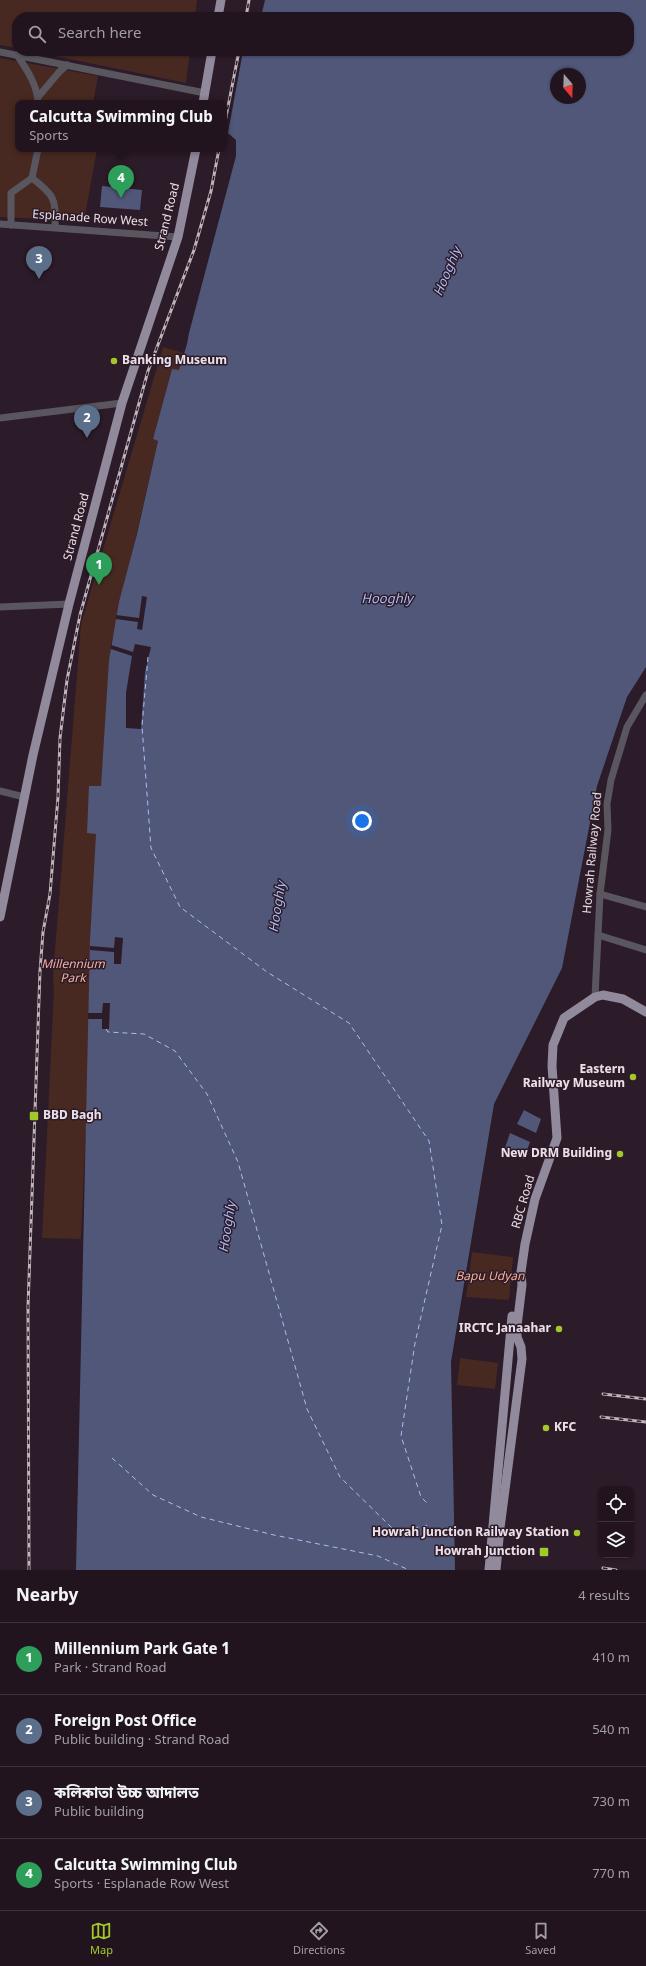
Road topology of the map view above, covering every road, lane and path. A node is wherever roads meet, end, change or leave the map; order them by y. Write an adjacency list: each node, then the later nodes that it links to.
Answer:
1 (221, 0): 2 (main road)
2 (219, 12)
3 (0, 52): 4 (street)
4 (12, 54)
5 (18, 56): 10 (street)
6 (22, 56): 8 (street)
7 (211, 56): 9 (main road)
8 (67, 65): 9 (street); 10 (street)
9 (205, 94): 11 (main road)
10 (38, 100)
11 (204, 100)
12 (37, 152): 14 (street)
13 (195, 152): 18 (main road, Strand Road)
14 (32, 178): 16 (street); 17 (street)
15 (0, 224): 16 (street, Esplanade Row West)
16 (11, 225): 17 (street, Esplanade Row West)
17 (56, 227): 18 (street, Esplanade Row West)
18 (178, 237): 19 (main road, Strand Road)
19 (122, 403): 20 (street); 21 (main road, Strand Road)
20 (0, 418)
21 (69, 604): 22 (street); 25 (main road, Strand Road)
22 (0, 607)
23 (646, 695): 26 (street, Howrah Railway Road)
24 (0, 791): 25 (street)
25 (24, 797): 28 (main road, Strand Road)
26 (600, 894): 27 (street); 29 (street, Howrah Railway Road)
27 (646, 907)
28 (0, 917)
29 (598, 934): 30 (street); 31 (street, Howrah Railway Road)
30 (646, 950)
31 (595, 996): 32 (main road); 33 (main road, RBC Road)
32 (646, 1012)
33 (521, 1272): 34 (main road, RBC Road); 35 (main road, RBC Road)
34 (489, 1570)
35 (496, 1570)

